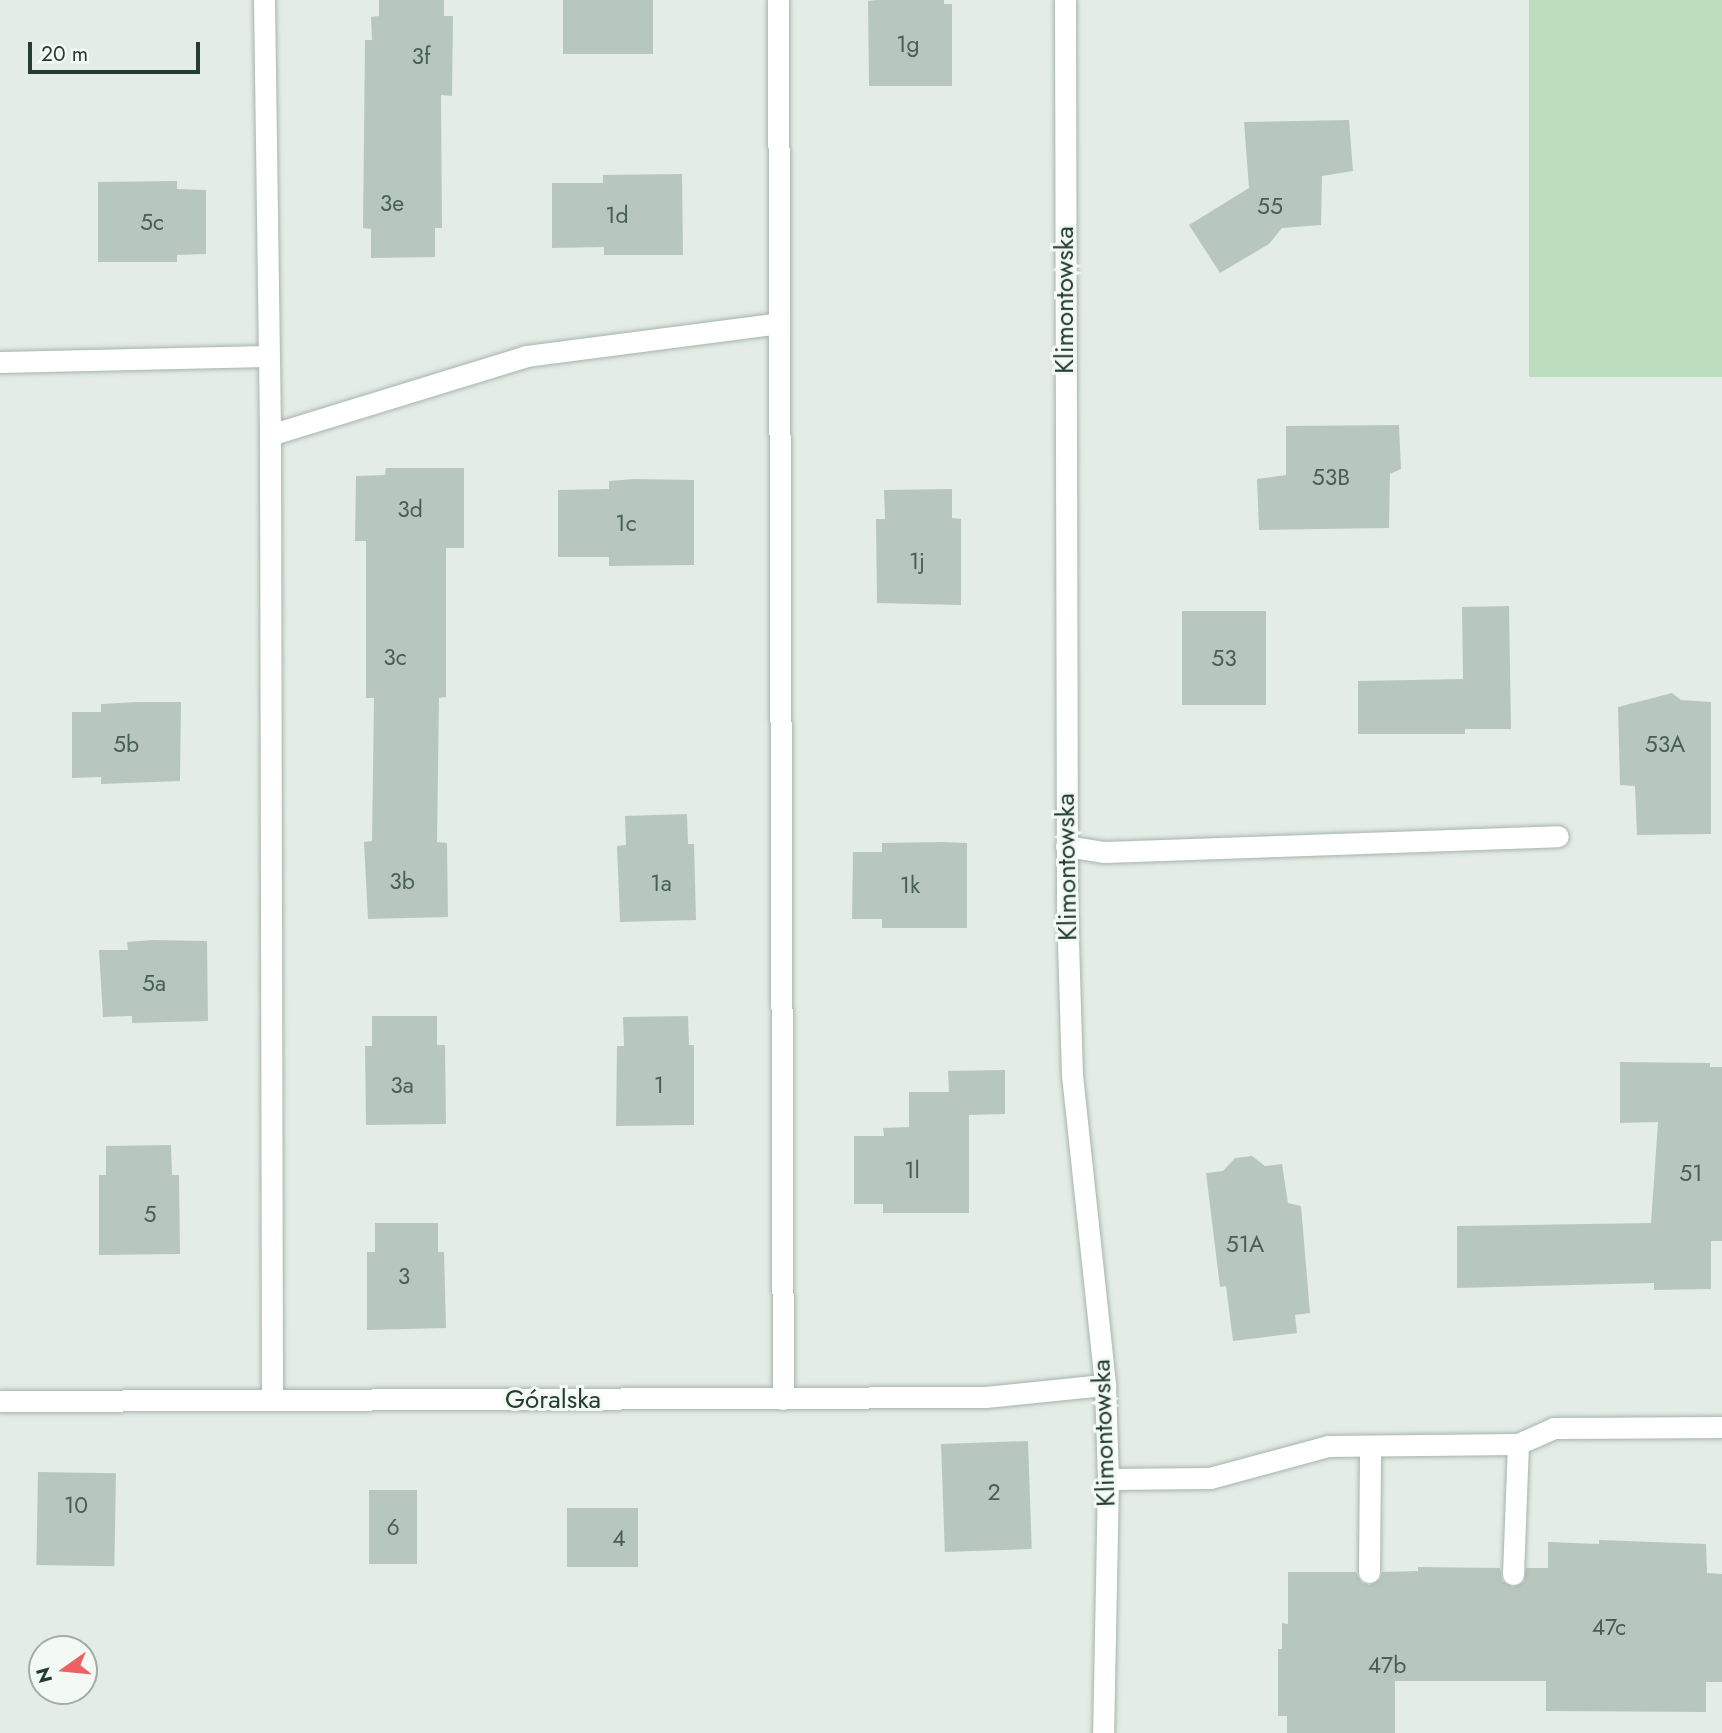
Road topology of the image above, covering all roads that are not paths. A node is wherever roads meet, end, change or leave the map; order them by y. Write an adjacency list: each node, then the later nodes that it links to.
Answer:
1 (264, 0): 5 (street)
2 (778, 0): 4 (street)
3 (1065, 0): 9 (street, Klimontowska)
4 (779, 323): 7 (street); 11 (street)
5 (268, 356): 6 (street); 7 (street)
6 (0, 362)
7 (270, 435): 12 (street)
8 (1558, 836): 9 (street)
9 (1066, 846): 10 (street, Klimontowska)
10 (1105, 1385): 11 (street, Góralska); 17 (street, Klimontowska)
11 (783, 1399): 12 (street, Góralska)
12 (272, 1400): 13 (street, Góralska)
13 (0, 1401)
14 (1722, 1427): 15 (street)
15 (1518, 1444): 16 (street); 19 (street)
16 (1370, 1446): 17 (street); 18 (street)
17 (1108, 1479): 20 (street, Klimontowska)
18 (1369, 1572)
19 (1513, 1574)
20 (1103, 1733)

